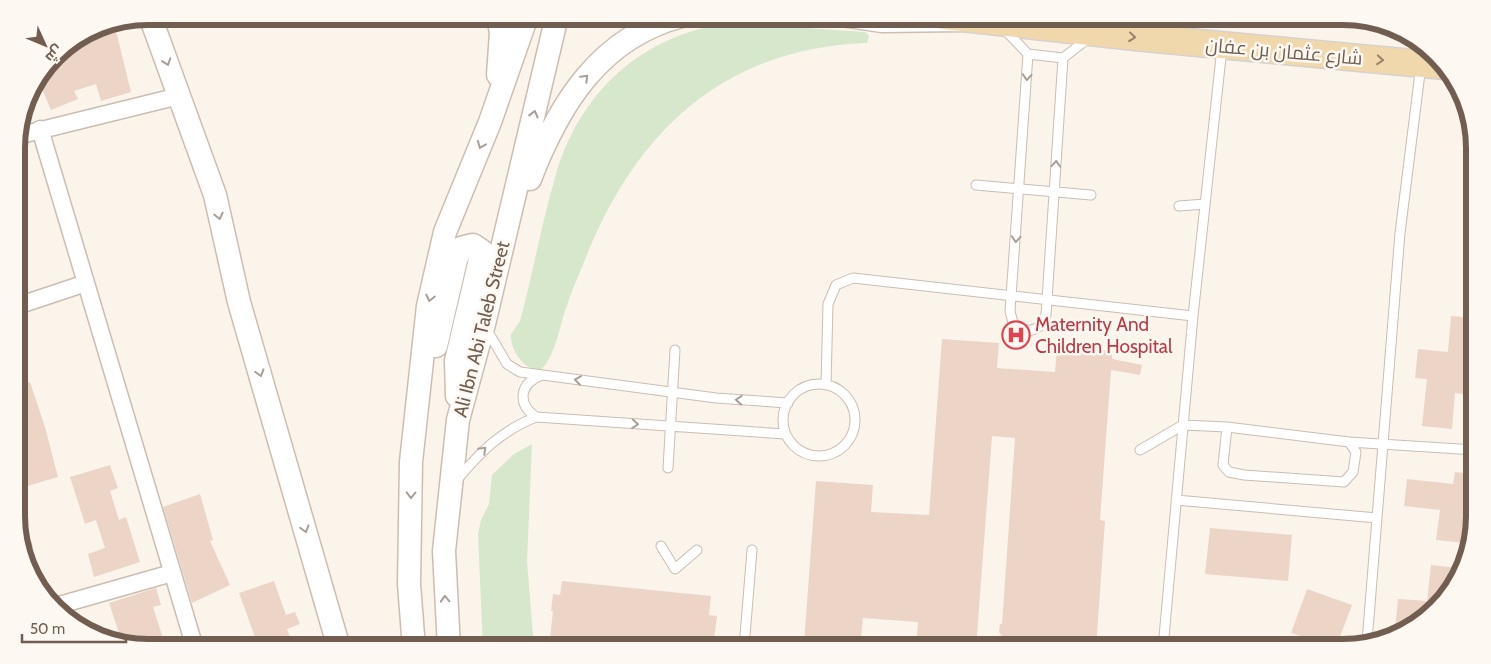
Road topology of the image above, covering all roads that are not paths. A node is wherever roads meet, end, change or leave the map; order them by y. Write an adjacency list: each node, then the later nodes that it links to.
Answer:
1 (154, 25): 13 (street, one-way to 13)
2 (498, 25): 14 (street)
3 (524, 25): 14 (street)
4 (556, 25): 23 (street, Ali Ibn Abi Taleb Street, one-way to 4)
5 (657, 25): 23 (street, one-way to 5)
6 (1000, 25): 10 (lane)
7 (1017, 25): 8 (main road, شارع عثمان بن عفان)
8 (1095, 33): 9 (main road, شارع عثمان بن عفان, one-way to 9); 11 (lane)
9 (1222, 45): 12 (main road, شارع عثمان بن عفان, one-way to 12); 21 (lane)
10 (1028, 54): 11 (lane); 18 (lane, one-way to 18)
11 (1063, 58): 19 (lane, one-way to 11)
12 (1433, 64): 44 (lane)
13 (179, 96): 15 (street); 59 (street, one-way to 59)
14 (490, 122): 47 (street, one-way to 47)
15 (40, 129): 16 (street); 24 (street)
16 (26, 133)
17 (976, 185): 18 (lane)
18 (1019, 188): 19 (lane); 25 (lane, one-way to 25)
19 (1055, 190): 20 (lane); 26 (lane)
20 (1090, 196)
21 (1205, 204): 22 (lane); 28 (lane)
22 (1179, 206)
23 (497, 263): 29 (street, Ali Ibn Abi Taleb Street)
24 (86, 283): 27 (street); 55 (street)
25 (1012, 296): 26 (lane); 26 (lane); 33 (lane)
26 (1048, 300): 28 (lane)
27 (25, 303)
28 (1193, 316): 39 (lane)
29 (484, 324): 31 (lane); 38 (street, Ali Ibn Abi Taleb Street)
30 (675, 350): 35 (lane)
31 (520, 372): 32 (lane); 34 (lane)
32 (543, 375): 34 (lane); 35 (lane, one-way to 32)
33 (826, 385): 36 (lane); 42 (lane)
34 (525, 388): 37 (lane)
35 (672, 392): 36 (lane, one-way to 35); 40 (lane)
36 (788, 403): 42 (lane)
37 (536, 417): 40 (lane, one-way to 40); 49 (lane, one-way to 37)
38 (458, 420): 47 (street); 49 (street, Ali Ibn Abi Taleb Street)
39 (1183, 425): 41 (lane); 45 (lane); 50 (lane)
40 (670, 426): 42 (lane); 48 (lane)
41 (1227, 427): 43 (lane); 43 (lane)
42 (785, 434)
43 (1350, 442): 44 (lane)
44 (1383, 445): 46 (lane); 51 (lane)
45 (1140, 450)
46 (1466, 450)
47 (411, 462): 60 (street, one-way to 60)
48 (668, 468)
49 (451, 487): 61 (street, Ali Ibn Abi Taleb Street, one-way to 49)
50 (1176, 500): 51 (lane); 63 (lane)
51 (1377, 518): 57 (lane)
52 (661, 546): 53 (lane)
53 (697, 550)
54 (752, 550): 62 (lane)
55 (172, 573): 56 (street); 58 (street)
56 (62, 604)
57 (1367, 637)
58 (192, 639)
59 (336, 639)
60 (413, 639)
61 (449, 639)
62 (745, 639)
63 (1164, 639)

